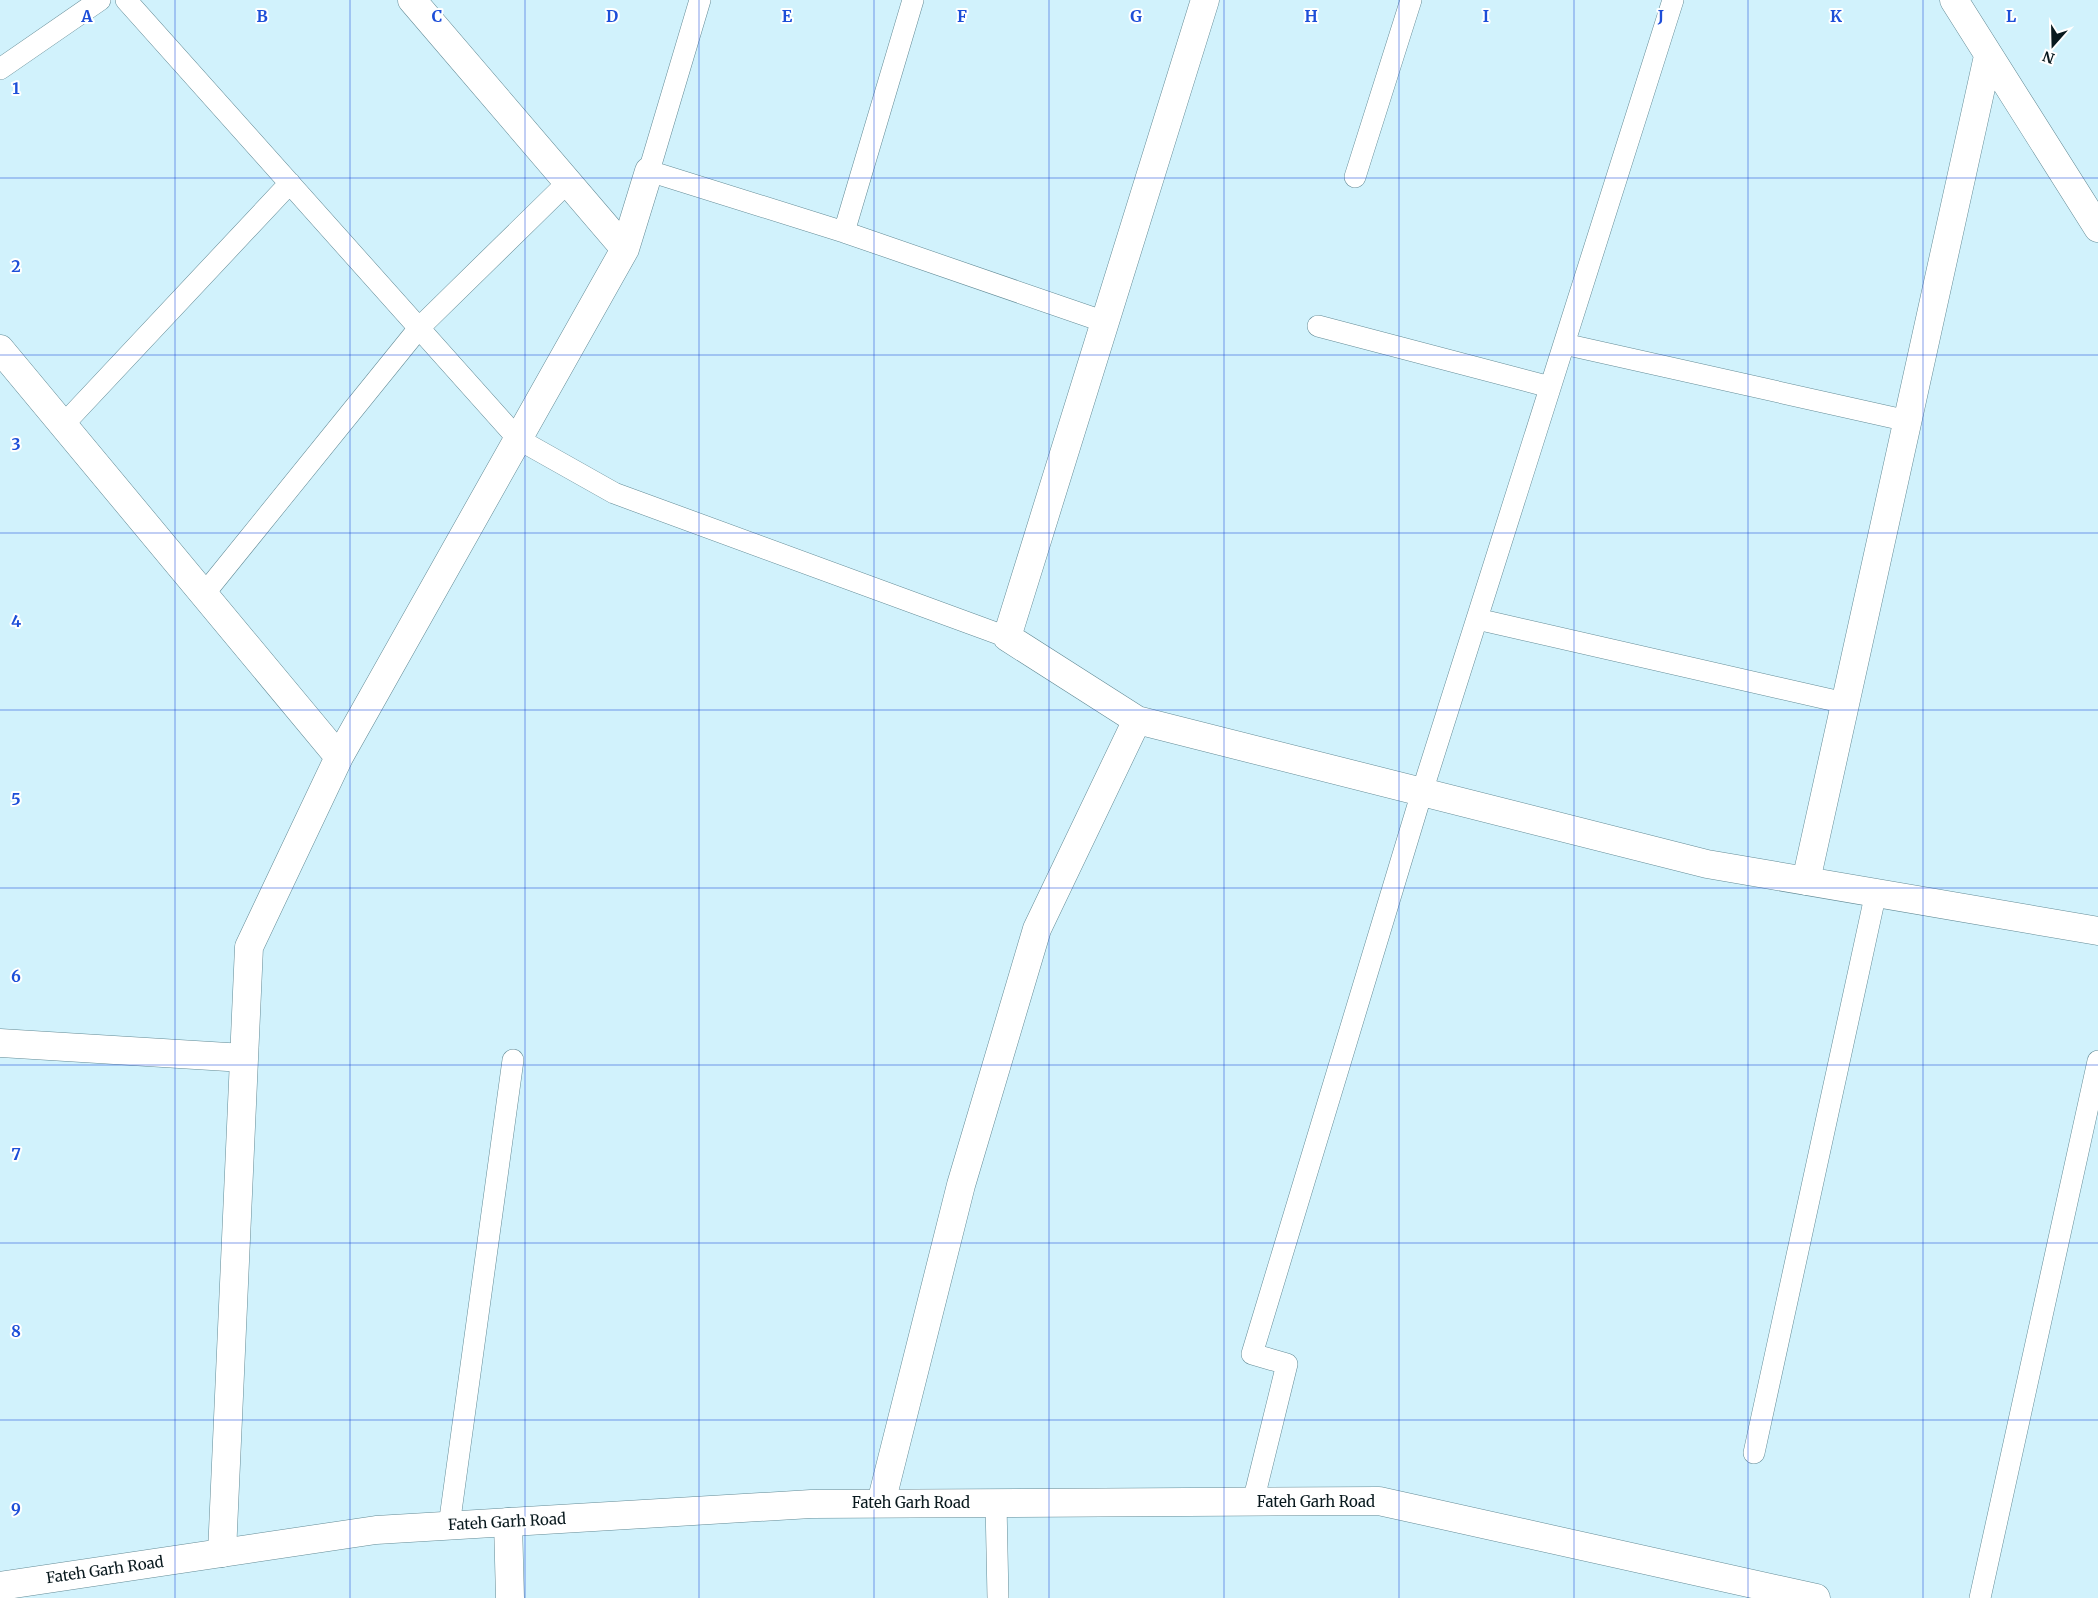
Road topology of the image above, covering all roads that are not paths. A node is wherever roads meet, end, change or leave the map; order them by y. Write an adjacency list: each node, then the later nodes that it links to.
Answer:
1 (100, 0): 11 (lane)
2 (126, 0): 15 (lane)
3 (412, 0): 14 (street)
4 (700, 0): 12 (lane)
5 (913, 0): 17 (lane)
6 (1205, 0): 19 (street)
7 (1412, 0): 13 (lane)
8 (1673, 0): 22 (lane)
9 (1954, 0): 10 (street)
10 (1988, 56): 16 (street); 25 (street)
11 (0, 69)
12 (648, 171): 17 (lane); 18 (street)
13 (1355, 177)
14 (568, 182): 18 (street); 21 (lane)
15 (290, 183): 21 (lane); 26 (lane)
16 (2098, 228)
17 (844, 232): 19 (lane)
18 (626, 249): 27 (street)
19 (1105, 322): 30 (street)
20 (1318, 326): 24 (lane)
21 (420, 328): 27 (lane); 28 (lane)
22 (1564, 344): 24 (lane); 25 (lane)
23 (0, 349): 26 (street)
24 (1550, 387): 29 (lane)
25 (1908, 421): 31 (street)
26 (63, 425): 28 (street)
27 (518, 439): 30 (lane); 33 (street)
28 (204, 594): 33 (street)
29 (1477, 619): 31 (lane); 34 (lane)
30 (1008, 637): 32 (street)
31 (1845, 703): 35 (street)
32 (1136, 720): 34 (street); 44 (street)
33 (338, 757): 39 (street)
34 (1422, 792): 35 (street); 43 (lane)
35 (1806, 881): 36 (street)
36 (1876, 892): 37 (street); 42 (lane)
37 (2098, 931)
38 (0, 1043): 39 (street)
39 (244, 1058): 48 (street)
40 (513, 1060): 47 (lane)
41 (2098, 1061): 53 (lane)
42 (1754, 1453)
43 (1253, 1502): 45 (street, Fateh Garh Road); 52 (street, Fateh Garh Road)
44 (881, 1503): 45 (street, Fateh Garh Road); 46 (street, Fateh Garh Road)
45 (996, 1503): 51 (lane)
46 (508, 1522): 47 (street, Fateh Garh Road); 50 (street)
47 (450, 1526): 48 (street, Fateh Garh Road)
48 (222, 1553): 49 (street, Fateh Garh Road)
49 (0, 1586)
50 (510, 1598)
51 (998, 1598)
52 (1816, 1598)
53 (1980, 1598)

